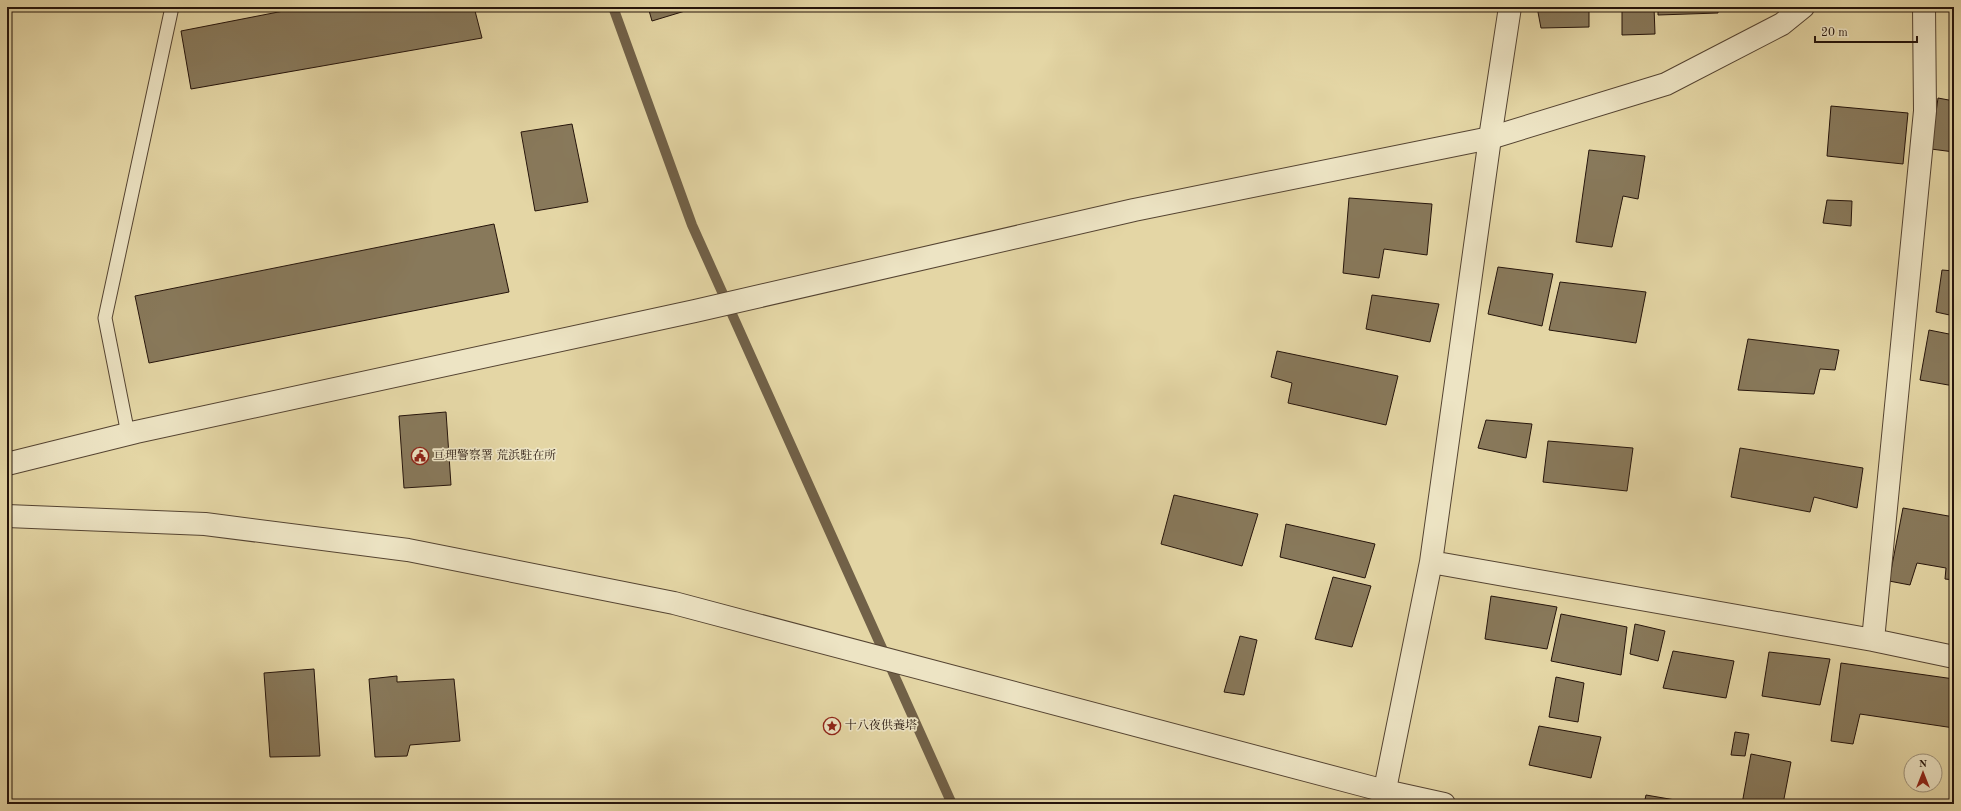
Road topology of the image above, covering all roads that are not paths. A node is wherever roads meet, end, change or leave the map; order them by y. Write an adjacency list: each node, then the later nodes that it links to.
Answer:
1 (172, 7): 6 (lane)
2 (1510, 7): 5 (street)
3 (1803, 7): 5 (street)
4 (1924, 7): 10 (street)
5 (1490, 138): 6 (street); 9 (street)
6 (128, 434): 7 (street)
7 (7, 464)
8 (7, 516): 12 (street)
9 (1431, 562): 10 (street); 12 (street)
10 (1873, 640): 11 (street)
11 (1954, 656)
12 (1384, 798): 13 (street)
13 (1444, 804)

